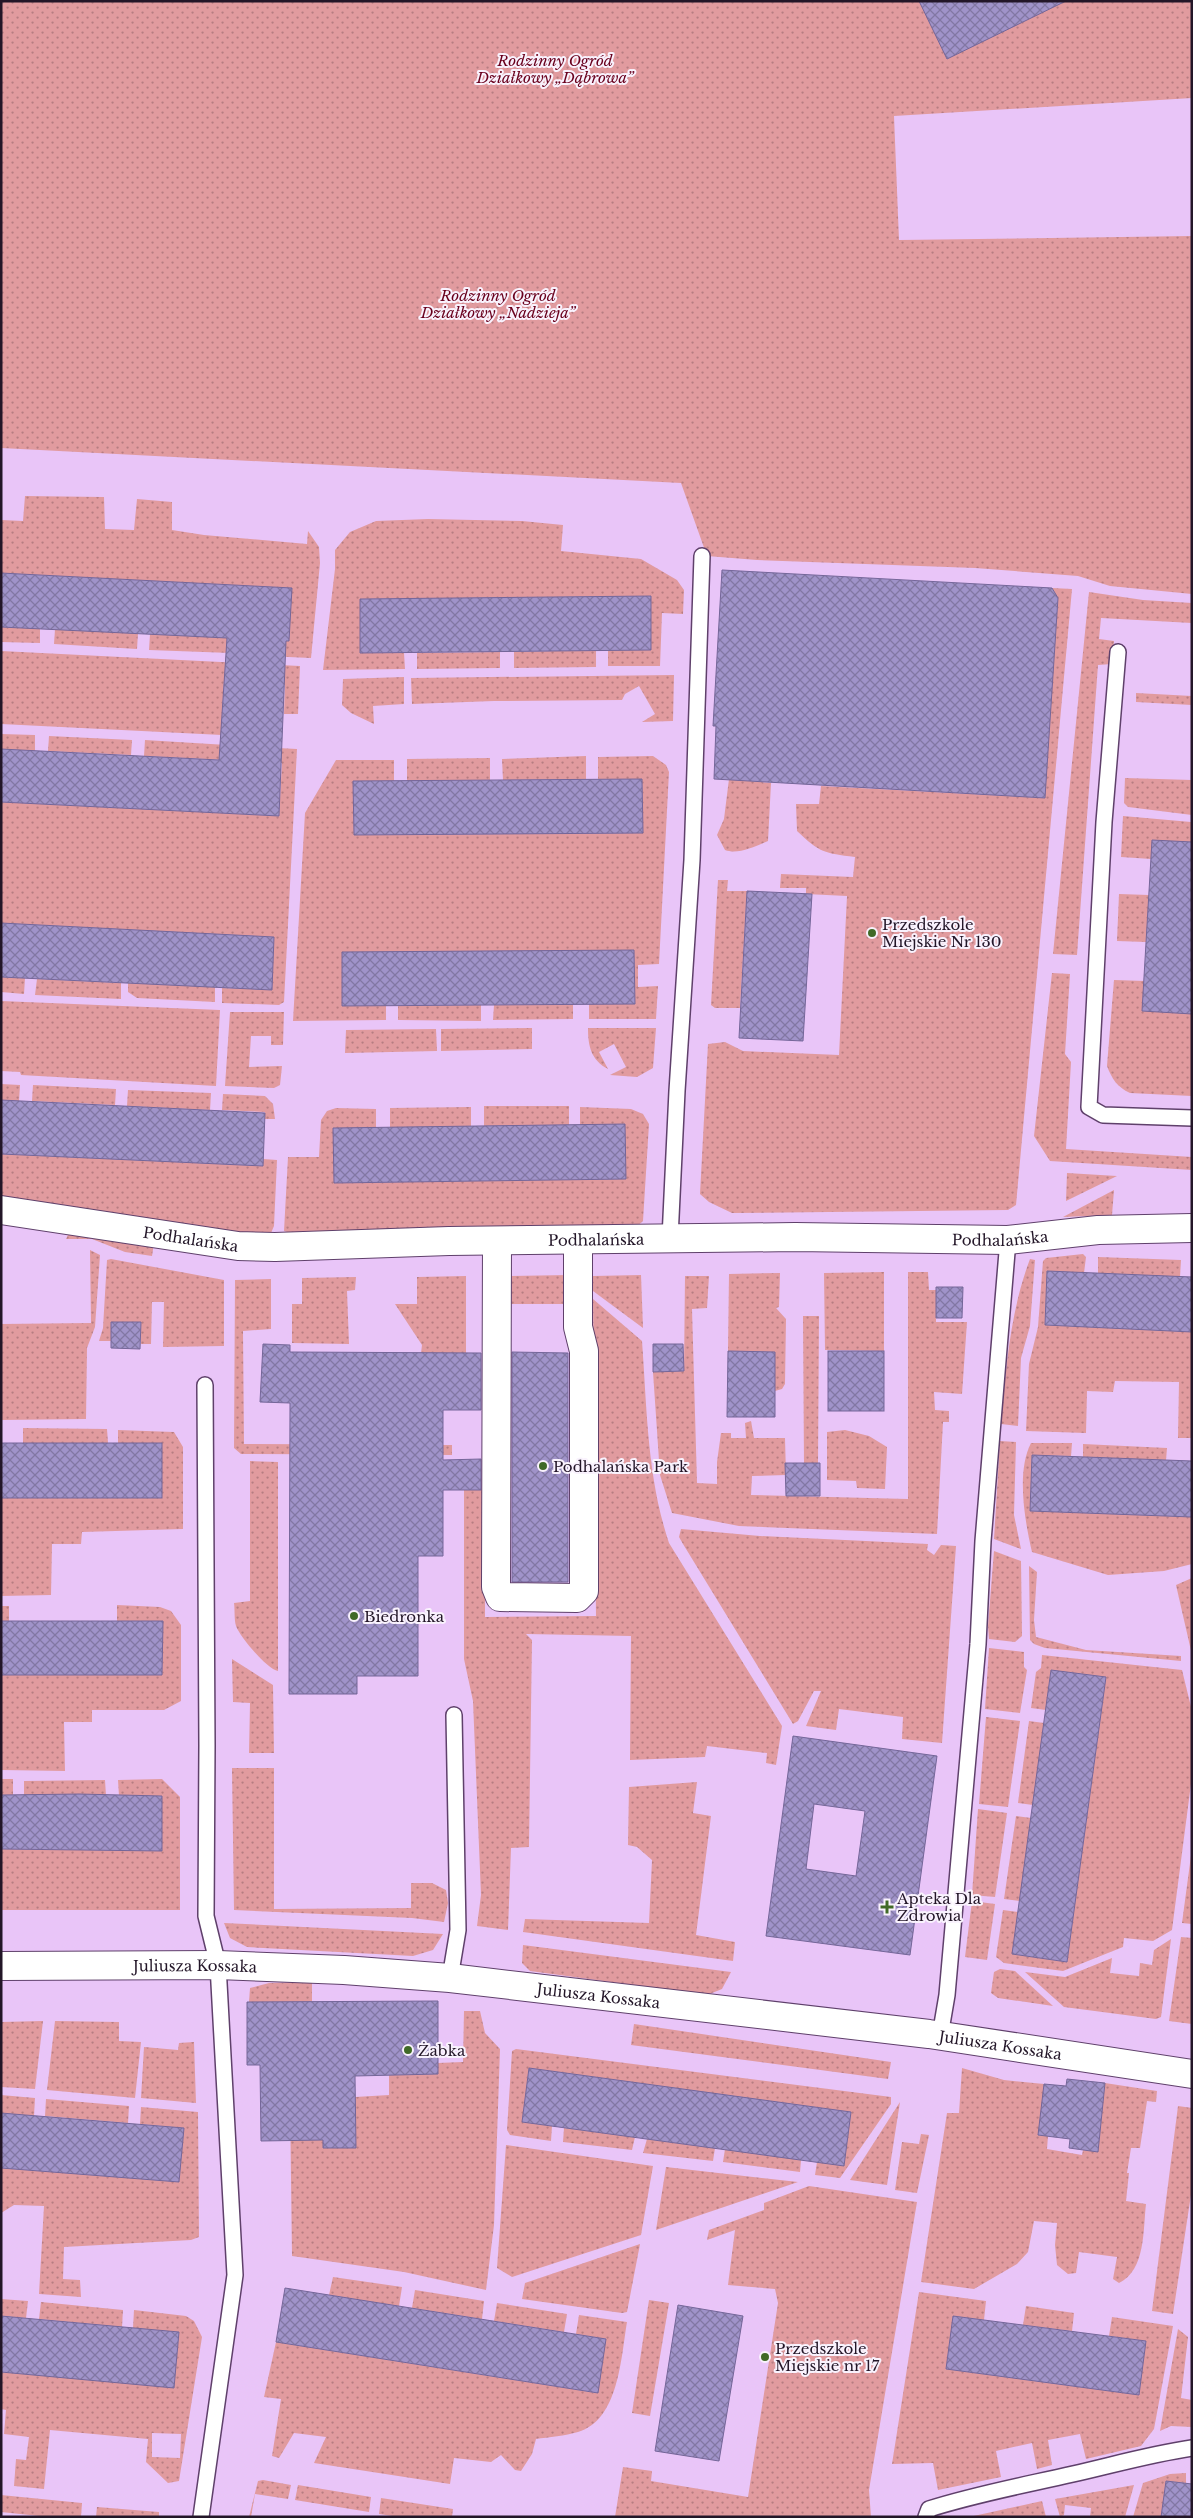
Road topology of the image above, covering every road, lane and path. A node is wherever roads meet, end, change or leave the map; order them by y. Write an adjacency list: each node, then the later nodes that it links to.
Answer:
1 (702, 556): 6 (lane)
2 (1118, 652): 3 (lane)
3 (1192, 1118)
4 (1, 1210): 9 (street, Podhalańska)
5 (1192, 1228): 8 (street, Podhalańska)
6 (670, 1238): 7 (street, Podhalańska); 8 (street, Podhalańska)
7 (578, 1240): 9 (street, Podhalańska); 9 (street)
8 (1008, 1240): 15 (lane)
9 (497, 1241)
10 (205, 1385): 12 (lane)
11 (454, 1715): 14 (lane)
12 (218, 1965): 13 (street, Juliusza Kossaka); 14 (street, Juliusza Kossaka); 18 (lane)
13 (1, 1966)
14 (450, 1978): 15 (street, Juliusza Kossaka)
15 (940, 2036): 16 (street, Juliusza Kossaka)
16 (1192, 2074)
17 (1192, 2448): 19 (lane)
18 (201, 2517)
19 (926, 2517)

